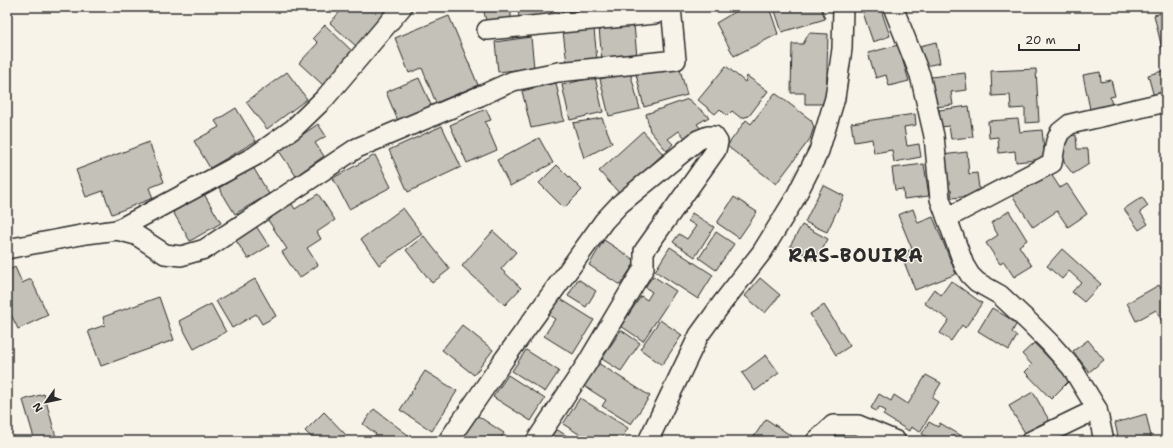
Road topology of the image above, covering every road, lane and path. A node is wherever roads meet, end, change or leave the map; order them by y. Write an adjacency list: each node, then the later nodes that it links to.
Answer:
1 (402, 7): 8 (street)
2 (671, 7): 5 (street); 8 (street)
3 (843, 7): 13 (street)
4 (893, 7): 7 (street)
5 (487, 30)
6 (1166, 102): 7 (street)
7 (947, 218): 10 (street)
8 (117, 230): 9 (street)
9 (7, 249)
10 (1097, 409): 16 (street); 17 (street)
11 (448, 441): 12 (street)
12 (536, 441)
13 (648, 441)
14 (816, 441): 15 (street)
15 (896, 441)
16 (1031, 441)
17 (1104, 441)

